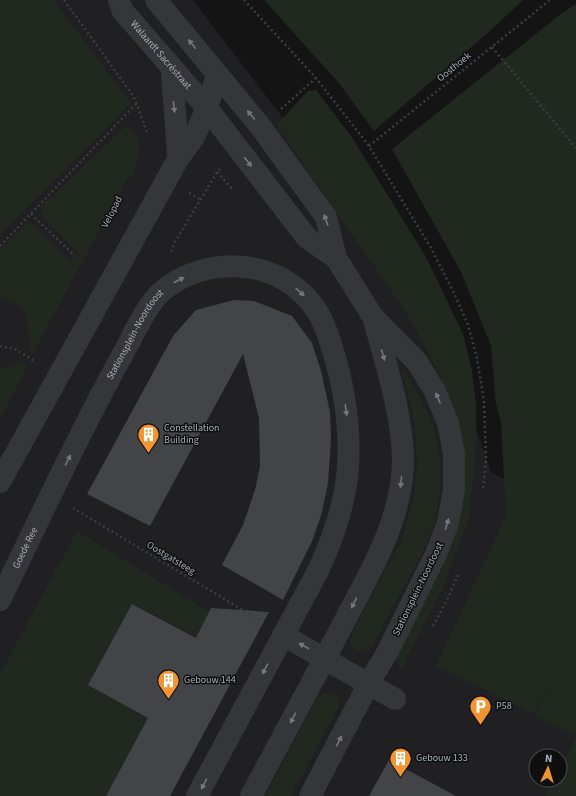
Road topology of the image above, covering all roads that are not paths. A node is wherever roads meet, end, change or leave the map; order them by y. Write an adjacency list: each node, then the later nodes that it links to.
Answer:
1 (119, 0): 3 (street, Walaardt Sacréstraat)
2 (156, 0): 4 (street, one-way to 2)
3 (172, 68): 5 (street, Walaardt Sacréstraat); 6 (street, one-way to 6)
4 (217, 75): 5 (street); 7 (street, Stationsplein-Noordoost, one-way to 4)
5 (207, 108): 6 (street); 7 (street, Stationsplein-Noordoost, one-way to 7)
6 (178, 158): 9 (street)
7 (336, 258): 8 (street, Stationsplein-Noordoost)
8 (373, 317): 13 (street, Stationsplein-Noordoost, one-way to 13); 14 (street, Stationsplein-Noordoost, one-way to 8)
9 (0, 482)
10 (50, 494): 11 (street, Goede Ree); 12 (street, Stationsplein-Noordoost, one-way to 12)
11 (0, 600)
12 (283, 635): 13 (street, one-way to 12); 16 (street, Stationsplein-Noordoost, one-way to 16)
13 (325, 658): 14 (street); 17 (street, Stationsplein-Noordoost, one-way to 17)
14 (368, 684): 15 (street); 18 (street, Stationsplein-Noordoost, one-way to 14)
15 (395, 698)
16 (198, 796)
17 (251, 796)
18 (310, 796)

